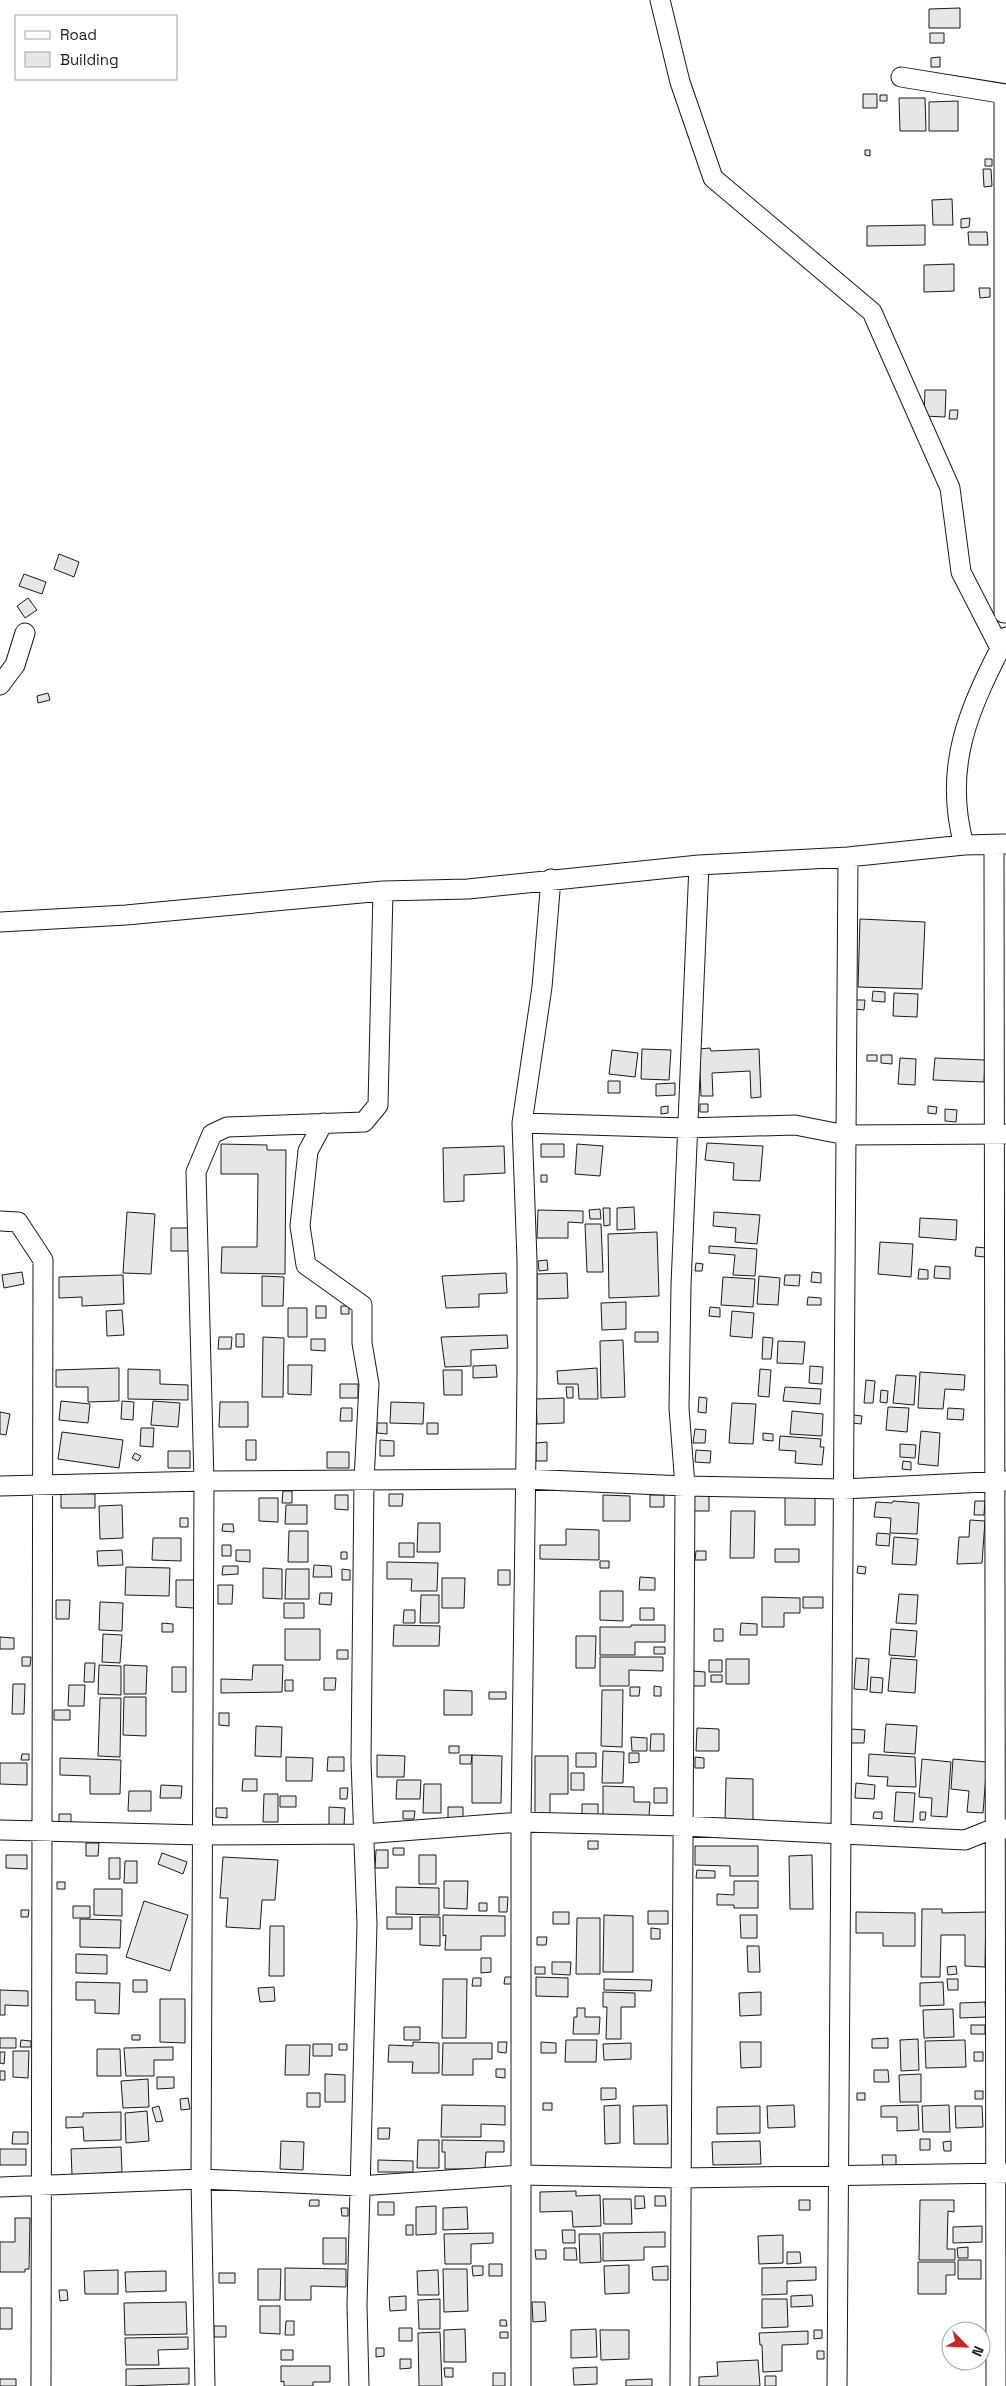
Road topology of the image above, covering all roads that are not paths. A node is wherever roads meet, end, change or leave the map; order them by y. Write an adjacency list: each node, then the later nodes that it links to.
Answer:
1 (660, 0): 4 (street)
2 (901, 77): 3 (street)
3 (1005, 94): 4 (street)
4 (1004, 627): 8 (street)
5 (25, 633): 6 (street)
6 (0, 685)
7 (1000, 844): 8 (street); 17 (street)
8 (964, 845): 9 (street)
9 (848, 857): 10 (street); 18 (street)
10 (699, 865): 11 (street); 16 (street)
11 (551, 879): 12 (street); 15 (street)
12 (384, 891): 13 (street); 14 (street)
13 (0, 922)
14 (323, 1123): 21 (street); 22 (street)
15 (522, 1123): 16 (street); 20 (street)
16 (686, 1128): 18 (street); 26 (street)
17 (1000, 1134): 18 (street); 23 (street)
18 (846, 1135): 27 (street)
19 (0, 1221): 25 (street)
20 (524, 1479): 21 (street); 26 (street); 28 (street)
21 (364, 1480): 22 (street); 34 (street)
22 (204, 1481): 25 (street); 35 (street)
23 (1000, 1481): 27 (street); 31 (street)
24 (0, 1486): 25 (street)
25 (44, 1486): 30 (street)
26 (685, 1486): 27 (street); 29 (street)
27 (843, 1489): 33 (street)
28 (521, 1822): 29 (street); 34 (street); 37 (street)
29 (683, 1826): 33 (street); 39 (street)
30 (41, 1829): 32 (street); 35 (street); 42 (street)
31 (1001, 1829): 33 (street); 36 (street)
32 (0, 1830)
33 (841, 1833): 38 (street)
34 (363, 1834): 35 (street); 43 (street)
35 (202, 1835): 40 (street)
36 (1001, 2173): 38 (street); 50 (street)
37 (520, 2175): 39 (street); 43 (street); 47 (street)
38 (838, 2177): 39 (street); 49 (street)
39 (681, 2178): 48 (street)
40 (201, 2179): 42 (street); 43 (street); 45 (street)
41 (0, 2186): 42 (street)
42 (41, 2186): 44 (street)
43 (359, 2186): 46 (street)
44 (40, 2386)
45 (205, 2386)
46 (359, 2386)
47 (521, 2386)
48 (680, 2386)
49 (837, 2386)
50 (996, 2386)

